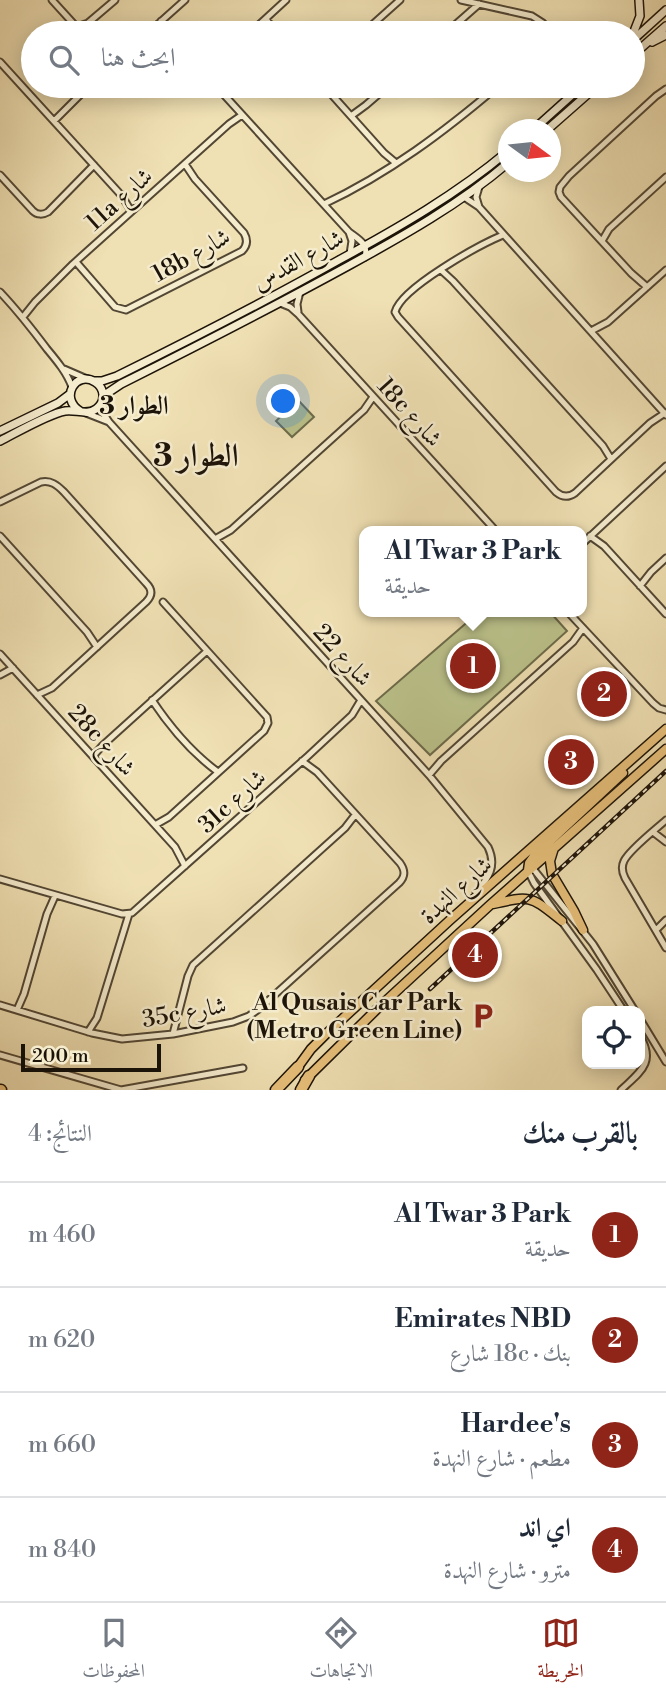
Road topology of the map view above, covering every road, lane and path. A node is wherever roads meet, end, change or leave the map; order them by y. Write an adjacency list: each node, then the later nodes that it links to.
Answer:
1 (52, 0): 11 (street)
2 (116, 0): 12 (street)
3 (185, 0): 13 (street)
4 (286, 0): 10 (street)
5 (461, 0): 8 (street)
6 (639, 0): 17 (main road)
7 (399, 1): 14 (street)
8 (476, 3): 15 (street); 16 (street)
9 (666, 13): 19 (main road); 21 (main road)
10 (264, 20)
11 (71, 21)
12 (91, 21)
13 (162, 21)
14 (376, 21)
15 (459, 21)
16 (540, 21)
17 (638, 21)
18 (666, 26): 21 (main road)
19 (645, 30)
20 (666, 35): 21 (main road)
21 (648, 43): 22 (main road)
22 (645, 45)
23 (0, 62): 24 (street)
24 (21, 85)
25 (666, 89): 60 (street)
26 (33, 98): 36 (street)
27 (76, 98): 36 (street)
28 (227, 98): 34 (street)
29 (335, 98): 35 (street)
30 (374, 98): 35 (street)
31 (484, 98): 41 (street)
32 (569, 98): 37 (main road)
33 (583, 98): 38 (main road)
34 (241, 113): 40 (street, 11a شارع); 52 (street)
35 (353, 118): 41 (street)
36 (52, 119): 42 (street)
37 (545, 119)
38 (560, 119)
39 (498, 160): 44 (main road, شارع القدس)
40 (185, 164): 43 (street, 11a شارع); 48 (street, 18b شارع)
41 (394, 164): 50 (street)
42 (95, 167): 46 (street); 54 (street)
43 (179, 169): 48 (street, 18b شارع); 54 (street, 11a شارع)
44 (486, 169): 51 (main road); 63 (main road, شارع القدس)
45 (498, 172): 49 (main road, شارع القدس)
46 (0, 175)
47 (666, 177): 57 (street)
48 (195, 179): 66 (street, 18b شارع)
49 (478, 187): 51 (main road, شارع القدس); 53 (street)
50 (342, 195): 52 (street); 55 (street)
51 (464, 197): 53 (street); 65 (main road, شارع القدس)
52 (324, 204): 55 (street)
53 (479, 207): 56 (street)
54 (134, 209): 66 (street, 11a شارع)
55 (329, 209): 58 (street)
56 (498, 229): 59 (street); 61 (street)
57 (610, 229): 60 (street); 62 (street)
58 (349, 232): 63 (street); 64 (street)
59 (503, 235): 61 (street); 78 (street)
60 (596, 235): 62 (street)
61 (489, 241): 67 (street)
62 (602, 241): 71 (street)
63 (365, 246): 64 (main road, شارع القدس); 65 (street)
64 (349, 254): 81 (main road, شارع القدس)
65 (365, 257): 73 (main road, شارع القدس)
66 (75, 263): 75 (street, 11a شارع)
67 (447, 266): 68 (street); 70 (street)
68 (441, 270): 70 (street); 92 (street)
69 (666, 270): 71 (street)
70 (453, 281): 92 (street)
71 (644, 289): 77 (street)
72 (0, 292): 75 (street)
73 (300, 292): 74 (main road, شارع القدس); 76 (street)
74 (280, 303): 76 (street, 18c شارع); 84 (main road, شارع القدس)
75 (21, 314): 80 (street)
76 (299, 315): 83 (street, 18c شارع)
77 (608, 322): 78 (street); 79 (street)
78 (591, 331): 79 (street)
79 (596, 337): 88 (street)
80 (61, 367): 81 (street); 82 (street)
81 (92, 380): 82 (main road); 84 (main road)
82 (71, 391): 87 (main road); 90 (main road)
83 (373, 397): 85 (street, 18c شارع); 86 (street)
84 (103, 399): 87 (main road); 89 (street, شارع 22)
85 (379, 403): 86 (street); 95 (street, 18c شارع)
86 (364, 410): 96 (street)
87 (83, 412): 89 (street, شارع 22); 91 (main road)
88 (664, 413): 92 (street)
89 (109, 422): 99 (street, شارع 22)
90 (0, 431)
91 (0, 440)
92 (613, 457)
93 (666, 466): 97 (street)
94 (0, 502): 110 (street)
95 (491, 526)
96 (231, 530): 99 (street); 101 (street)
97 (593, 534): 100 (street); 103 (street)
98 (0, 536): 110 (street)
99 (215, 539): 101 (street, شارع 22)
100 (587, 539)
101 (220, 544): 117 (street, شارع 22)
102 (666, 558): 103 (street)
103 (638, 583): 105 (street)
104 (163, 602): 111 (street)
105 (666, 614)
106 (573, 617): 107 (street)
107 (583, 628): 108 (street); 109 (street)
108 (588, 633): 109 (street); 120 (street)
109 (573, 642): 126 (street)
110 (99, 645): 116 (street)
111 (207, 650): 118 (street); 127 (street)
112 (0, 654): 113 (street, 28c شارع)
113 (7, 662): 114 (street, 28c شارع); 115 (street)
114 (13, 668): 115 (street); 116 (street, 28c شارع)
115 (0, 674)
116 (40, 698): 124 (street, 28c شارع)
117 (361, 700): 119 (street, شارع 22); 121 (street, 31c شارع)
118 (150, 702): 124 (street); 127 (street)
119 (367, 708): 121 (street, 31c شارع); 126 (street, شارع 22)
120 (666, 710)
121 (352, 715): 125 (street, 31c شارع)
122 (666, 729): 136 (main road)
123 (666, 749): 133 (main road, شارع النهدة)
124 (92, 755): 130 (street, 28c شارع)
125 (305, 758): 128 (street); 135 (street, 31c شارع)
126 (427, 773): 142 (street, شارع 22)
127 (215, 775): 130 (street)
128 (357, 817): 152 (street); 156 (street, 35c شارع)
129 (666, 820): 131 (street)
130 (158, 828): 134 (street, 28c شارع)
131 (656, 830): 132 (street); 146 (street)
132 (666, 841)
133 (554, 847): 136 (main road, شارع النهدة); 145 (main road)
134 (177, 850): 135 (street, 28c شارع); 137 (street, 28c شارع)
135 (193, 859): 137 (street, 31c شارع)
136 (528, 864): 140 (main road, شارع النهدة); 142 (main road, شارع النهدة); 144 (street); 145 (street)
137 (186, 866): 141 (street, 31c شارع)
138 (0, 879): 139 (street)
139 (53, 895): 141 (street); 151 (street)
140 (490, 905): 144 (main road); 166 (main road, شارع النهدة)
141 (129, 913): 153 (street)
142 (450, 920): 163 (main road, شارع النهدة)
143 (666, 920): 146 (street)
144 (562, 921): 149 (street)
145 (583, 930): 150 (street)
146 (656, 930): 147 (street)
147 (666, 948)
148 (0, 1005): 151 (street, 35c شارع)
149 (621, 1006)
150 (632, 1006)
151 (20, 1011): 155 (street, 35c شارع)
152 (178, 1017): 156 (street); 158 (street)
153 (97, 1018): 155 (street); 157 (street)
154 (645, 1027): 161 (street)
155 (88, 1032): 157 (street, 35c شارع)
156 (181, 1032): 158 (street, 35c شارع)
157 (97, 1034): 158 (street, 35c شارع)
158 (173, 1034)
159 (645, 1046): 162 (street)
160 (0, 1055): 164 (street)
161 (666, 1062)
162 (645, 1064)
163 (298, 1066): 167 (highway); 168 (main road, شارع النهدة)
164 (243, 1068)
165 (642, 1069): 170 (street)
166 (309, 1076): 169 (highway)
167 (276, 1090)
168 (281, 1090)
169 (299, 1090)
170 (621, 1090)

